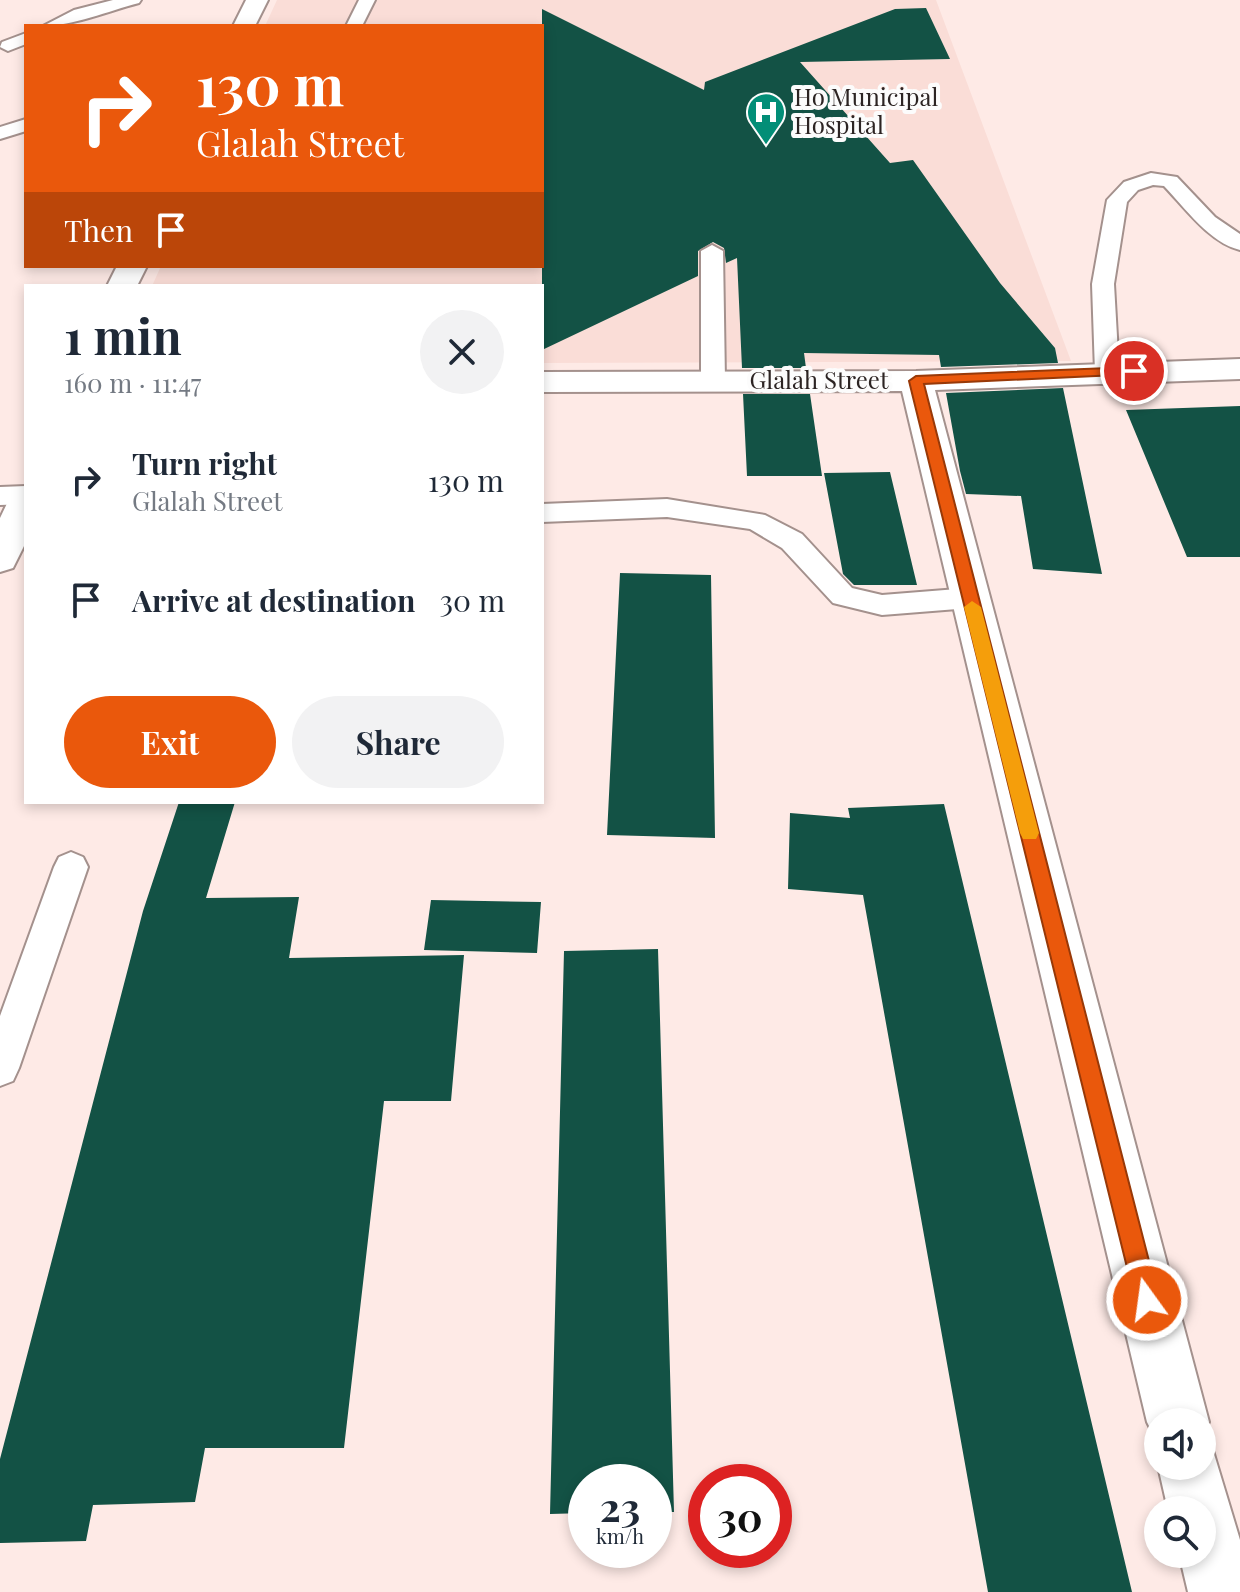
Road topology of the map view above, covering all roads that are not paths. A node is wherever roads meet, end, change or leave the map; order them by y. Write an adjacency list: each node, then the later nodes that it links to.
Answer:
1 (133, 0): 4 (lane)
2 (257, 0): 5 (street)
3 (367, 0): 6 (lane)
4 (55, 24)
5 (245, 24)
6 (355, 24)
7 (24, 39): 8 (lane)
8 (8, 46)
9 (24, 126): 10 (lane)
10 (0, 133)
11 (1240, 244): 14 (lane)
12 (712, 251): 15 (lane)
13 (1240, 369): 14 (street, Glalah Street)
14 (1107, 372): 16 (street, Glalah Street)
15 (713, 381): 16 (street, Glalah Street); 17 (street, Glalah Street)
16 (916, 381): 23 (street)
17 (544, 382)
18 (0, 496): 19 (lane)
19 (24, 497)
20 (24, 502): 22 (street)
21 (544, 513): 23 (lane)
22 (0, 559)
23 (970, 598): 26 (street)
24 (71, 867): 25 (lane)
25 (0, 1068)
26 (1174, 1408)
27 (1215, 1568): 28 (street)
28 (1221, 1592)

